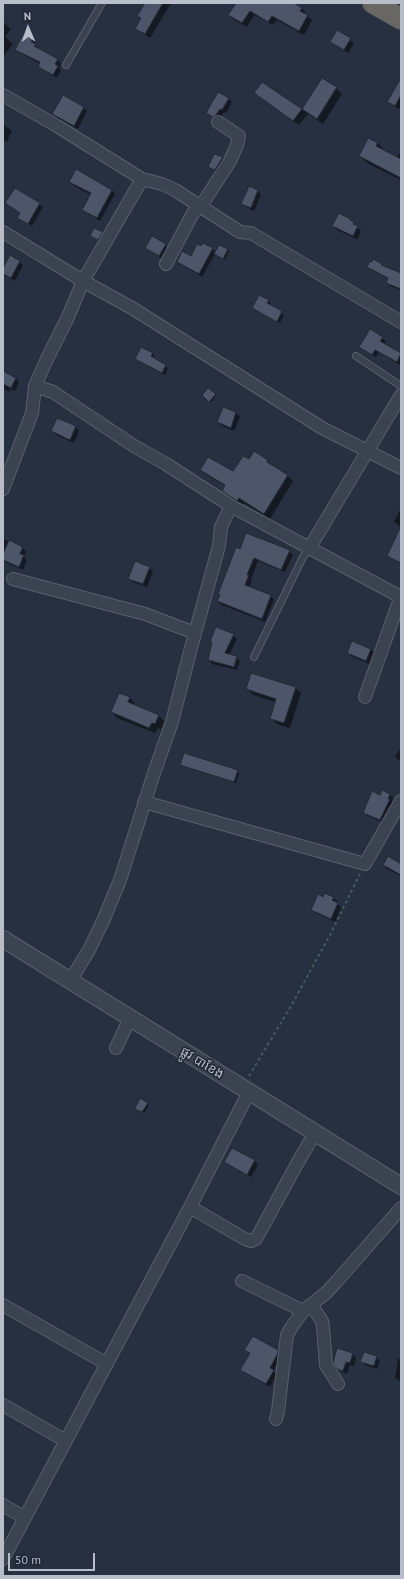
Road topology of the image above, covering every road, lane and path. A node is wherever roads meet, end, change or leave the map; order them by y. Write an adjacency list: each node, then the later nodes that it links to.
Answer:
1 (102, 3): 4 (lane)
2 (373, 3): 3 (highway)
3 (401, 19)
4 (66, 65)
5 (3, 95): 7 (street)
6 (218, 122): 8 (street)
7 (142, 179): 8 (street); 11 (street)
8 (201, 206): 10 (street); 12 (street)
9 (3, 232): 11 (street)
10 (166, 264)
11 (83, 281): 14 (street); 17 (street)
12 (401, 322)
13 (356, 356): 15 (lane)
14 (35, 386): 19 (street); 20 (street)
15 (401, 386)
16 (401, 395): 17 (street)
17 (368, 451): 18 (street); 21 (street)
18 (401, 468)
19 (3, 489)
20 (230, 506): 21 (street); 24 (street)
21 (310, 547): 23 (street); 25 (lane)
22 (13, 578): 24 (street)
23 (401, 596): 26 (street)
24 (195, 633): 27 (street)
25 (254, 657)
26 (365, 697)
27 (144, 802): 29 (street); 31 (street)
28 (401, 802): 29 (street)
29 (365, 864): 34 (path)
30 (3, 939): 31 (street, ផ្លូវ បាខែង)
31 (70, 981): 32 (street, ផ្លូវ បាខែង)
32 (130, 1018): 33 (street); 34 (street, ផ្លូវ បាខែង)
33 (116, 1048)
34 (245, 1090): 35 (street, ផ្លូវ បាខែង); 37 (street)
35 (315, 1133): 36 (street, ផ្លូវ បាខែង); 37 (street)
36 (401, 1186)
37 (190, 1207): 42 (street)
38 (401, 1208): 41 (street)
39 (242, 1281): 41 (street)
40 (3, 1305): 42 (street)
41 (307, 1308): 43 (street); 45 (street)
42 (106, 1364): 46 (street)
43 (338, 1384)
44 (3, 1405): 46 (street)
45 (276, 1419)
46 (66, 1441): 48 (street)
47 (3, 1505): 48 (street)
48 (25, 1518): 49 (street)
49 (3, 1559)

